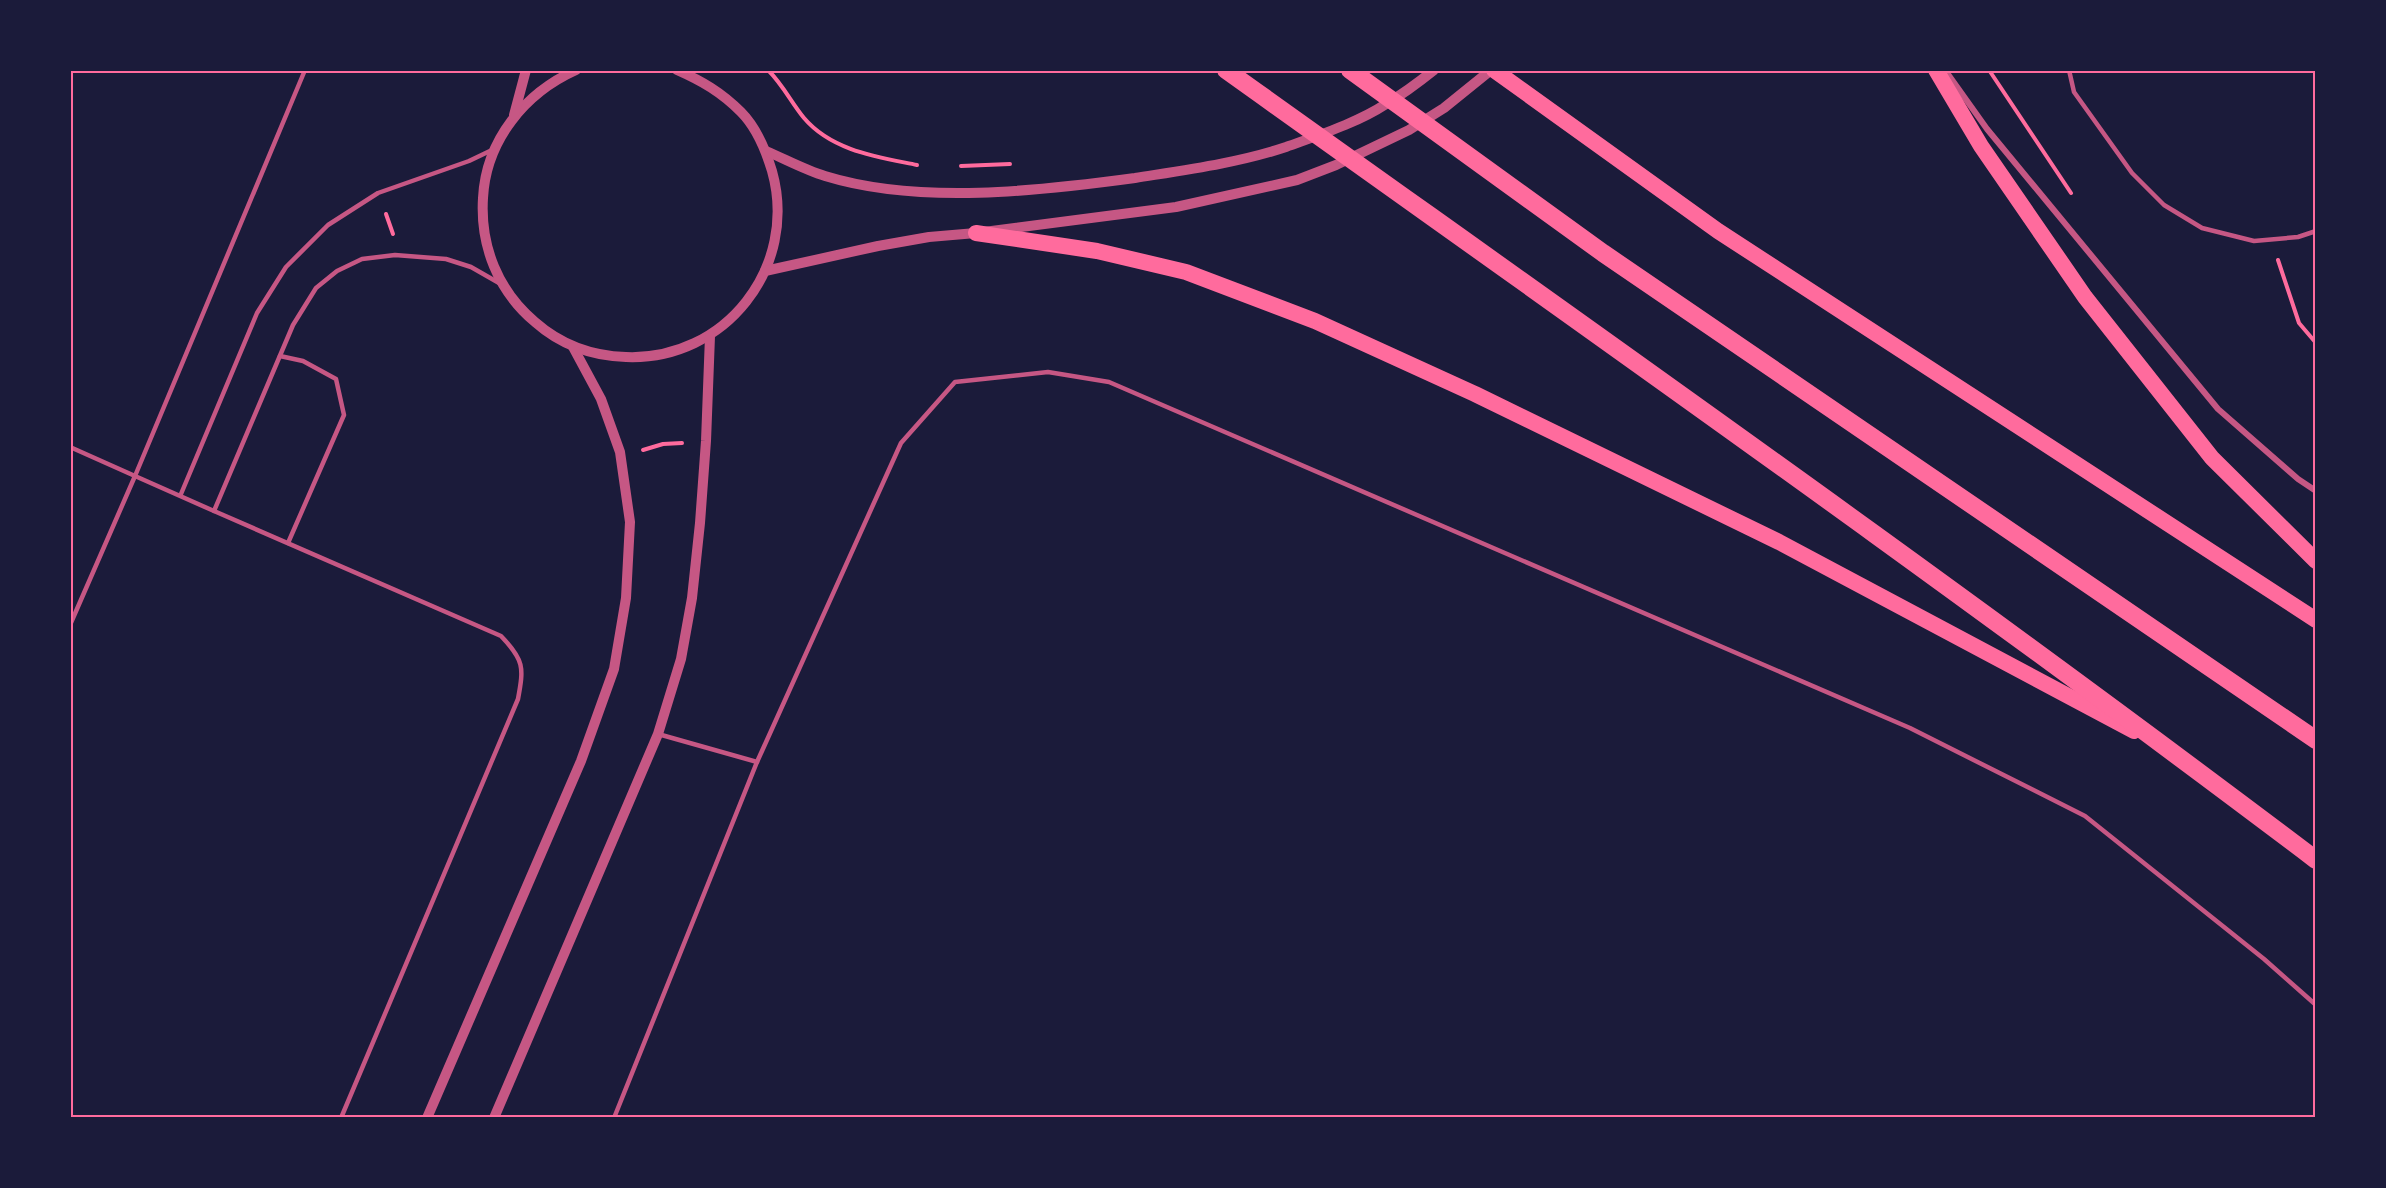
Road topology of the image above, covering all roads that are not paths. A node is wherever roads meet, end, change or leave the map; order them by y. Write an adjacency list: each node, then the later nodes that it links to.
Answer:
1 (305, 70): 23 (lane)
2 (526, 70): 12 (street)
3 (576, 70): 12 (street)
4 (677, 70): 14 (street)
5 (1226, 70): 33 (highway)
6 (1350, 70): 32 (highway)
7 (1434, 70): 14 (street)
8 (1492, 70): 16 (street); 29 (highway)
9 (1936, 70): 28 (highway)
10 (1945, 70): 24 (street)
11 (2069, 70): 15 (lane)
12 (513, 118): 13 (street)
13 (494, 148): 18 (street); 25 (lane)
14 (766, 151): 17 (street)
15 (2316, 231)
16 (976, 233): 17 (street); 33 (highway)
17 (765, 271): 19 (street)
18 (501, 284): 20 (street); 21 (lane)
19 (710, 336): 20 (street); 31 (street)
20 (573, 347): 38 (street)
21 (280, 356): 26 (lane); 27 (lane)
22 (70, 447): 23 (lane)
23 (135, 476): 25 (lane); 30 (lane)
24 (2316, 491)
25 (181, 494): 26 (lane)
26 (214, 511): 27 (lane)
27 (288, 543): 37 (lane)
28 (2316, 561)
29 (2316, 620)
30 (70, 625)
31 (658, 734): 34 (lane); 39 (street)
32 (2316, 740)
33 (2173, 752): 35 (highway)
34 (758, 762): 36 (lane); 40 (lane)
35 (2316, 860)
36 (2316, 1005)
37 (341, 1118)
38 (427, 1118)
39 (494, 1118)
40 (614, 1118)

